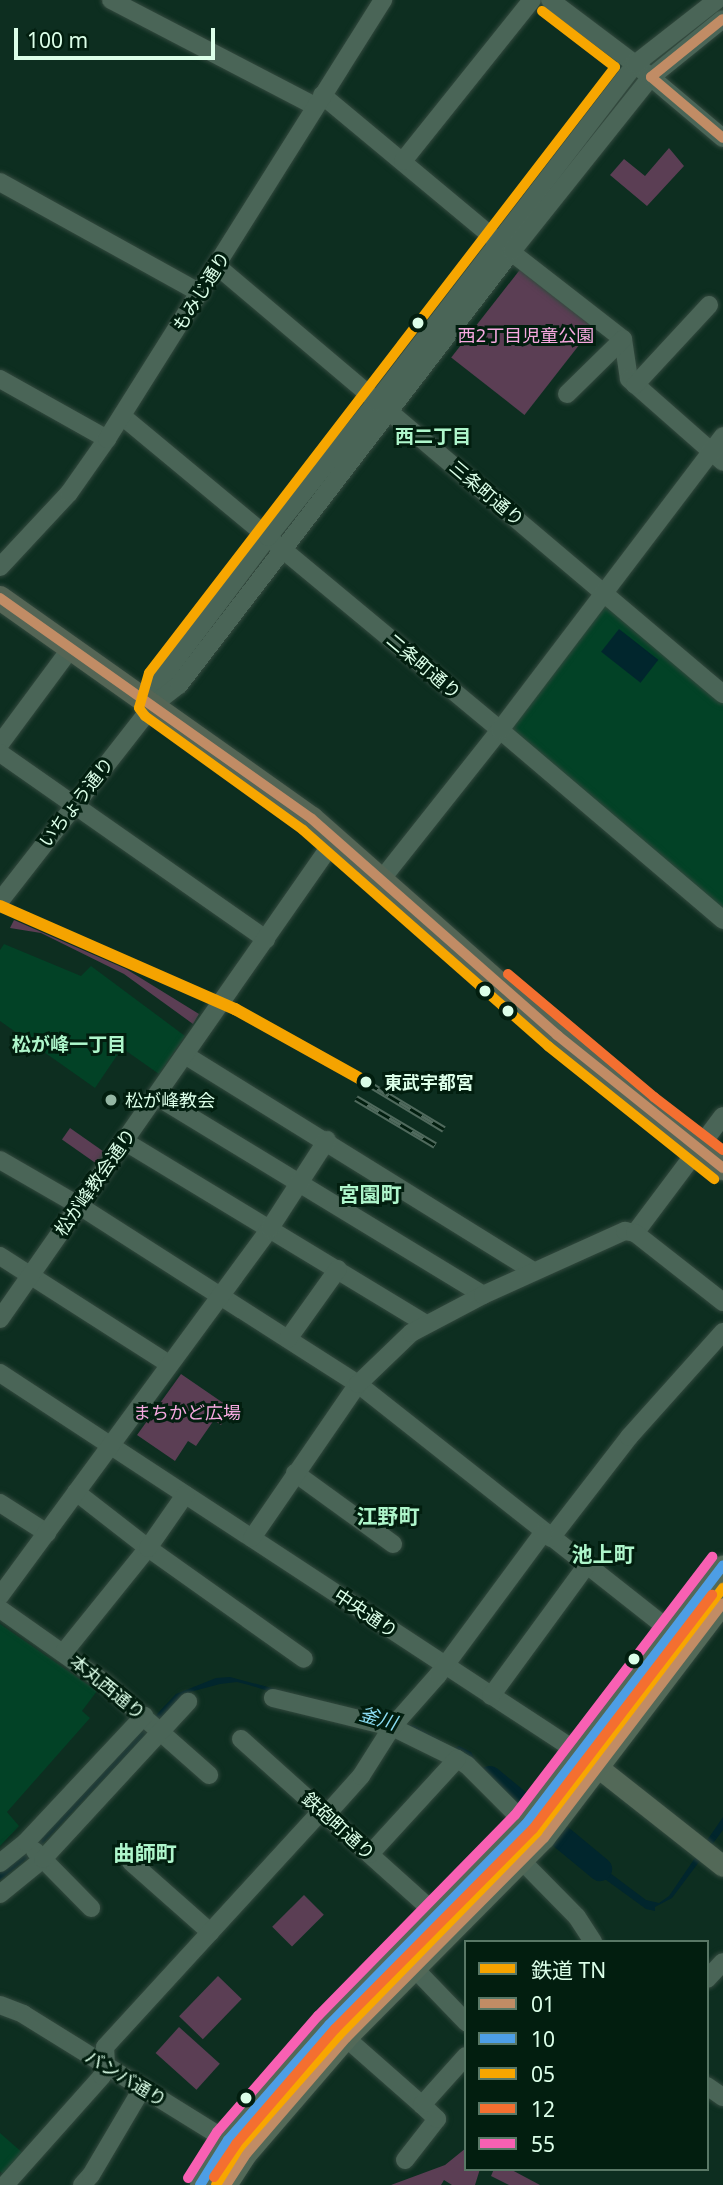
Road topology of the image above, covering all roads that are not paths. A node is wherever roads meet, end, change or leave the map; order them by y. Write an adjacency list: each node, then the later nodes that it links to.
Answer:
1 (111, 0): 9 (street)
2 (383, 0): 9 (street, もみじ通り)
3 (532, 0): 11 (street)
4 (550, 0): 7 (street)
5 (717, 0): 7 (street)
6 (723, 19): 8 (street)
7 (635, 64): 8 (street); 13 (street)
8 (651, 77): 10 (street); 13 (street)
9 (318, 100): 11 (street); 14 (street, もみじ通り)
10 (723, 138)
11 (403, 161): 13 (street)
12 (0, 181): 15 (street)
13 (505, 246): 17 (street); 21 (street)
14 (218, 266): 15 (street, もみじ通り); 21 (street, 三条町通り)
15 (200, 293): 22 (street, もみじ通り)
16 (709, 305): 19 (street)
17 (623, 339): 19 (street); 20 (street)
18 (0, 379): 24 (street)
19 (635, 385): 25 (street)
20 (567, 394)
21 (384, 407): 26 (street); 27 (street); 29 (street, 三条町通り)
22 (122, 416): 24 (street, もみじ通り); 26 (street, 二条町通り)
23 (723, 436): 25 (street)
24 (107, 439): 28 (street, もみじ通り)
25 (717, 457): 29 (street)
26 (268, 537): 27 (street, 二条町通り); 33 (street)
27 (284, 550): 33 (street); 34 (street, 二条町通り)
28 (0, 567)
29 (604, 593): 32 (street, 三条町通り); 34 (street)
30 (0, 598): 31 (highway)
31 (71, 648): 33 (highway); 35 (street)
32 (723, 694)
33 (153, 705): 37 (street, いちょう通り); 38 (highway)
34 (500, 730): 39 (street); 41 (street, 二条町通り)
35 (0, 744)
36 (0, 753): 37 (street)
37 (74, 804): 40 (street, いちょう通り); 42 (street)
38 (335, 839): 39 (highway); 42 (street, 松が峰教会通り)
39 (382, 880): 48 (highway)
40 (0, 901)
41 (723, 920)
42 (266, 939): 43 (street, 松が峰教会通り)
43 (185, 1055): 44 (street, 松が峰教会通り); 46 (street)
44 (156, 1096): 47 (street, 松が峰教会通り); 51 (street)
45 (723, 1116): 48 (street)
46 (327, 1140): 51 (street); 57 (street)
47 (124, 1141): 52 (street, 松が峰教会通り); 53 (street)
48 (698, 1149): 50 (highway); 54 (street)
49 (0, 1160): 52 (street)
50 (723, 1168)
51 (301, 1181): 53 (street); 60 (street)
52 (78, 1205): 58 (street, 松が峰教会通り); 59 (street)
53 (271, 1228): 56 (street); 59 (street)
54 (635, 1233): 57 (street); 61 (street)
55 (0, 1256): 58 (street)
56 (338, 1269): 63 (street); 65 (street)
57 (534, 1271): 60 (street)
58 (30, 1275): 62 (street, 松が峰教会通り); 66 (street)
59 (221, 1295): 65 (street); 66 (street)
60 (483, 1295): 63 (street)
61 (723, 1302)
62 (0, 1319)
63 (426, 1324): 68 (street)
64 (723, 1332): 75 (street)
65 (288, 1339): 68 (street)
66 (169, 1364): 69 (street)
67 (0, 1373): 69 (street, 中央通り)
68 (358, 1384): 70 (street); 75 (street)
69 (109, 1446): 71 (street); 72 (street, 中央通り)
70 (295, 1473): 76 (street); 77 (street)
71 (76, 1492): 74 (street); 78 (street)
72 (185, 1495): 76 (street, 中央通り); 78 (street)
73 (0, 1503): 74 (street)
74 (47, 1533): 81 (street)
75 (548, 1535): 79 (street); 87 (street)
76 (252, 1538): 87 (street, 中央通り)
77 (393, 1544)
78 (148, 1548): 85 (street); 86 (street)
79 (587, 1565): 84 (street); 88 (street)
80 (723, 1565): 84 (main road)
81 (0, 1596)
82 (723, 1603): 97 (main road)
83 (0, 1609): 85 (street, 本丸西通り)
84 (672, 1632): 95 (main road)
85 (64, 1652): 91 (street, 本丸西通り)
86 (304, 1659)
87 (445, 1665): 88 (street, 中央通り); 92 (street)
88 (491, 1696): 95 (street, 中央通り)
89 (273, 1698): 92 (street)
90 (188, 1702): 93 (street)
91 (144, 1716): 93 (street, 本丸西通り); 101 (street)
92 (396, 1722): 96 (street); 99 (street)
93 (161, 1730): 98 (street, 本丸西通り); 101 (street)
94 (241, 1739): 99 (street, 鉄砲町通り)
95 (581, 1754): 97 (main road, 中央通り); 100 (main road)
96 (457, 1759): 100 (street); 102 (street)
97 (600, 1769): 103 (main road, 中央通り); 104 (main road)
98 (209, 1775)
99 (327, 1814): 102 (street, 鉄砲町通り); 110 (street)
100 (526, 1824): 109 (main road)
101 (34, 1850): 106 (street); 107 (street); 108 (street)
102 (370, 1854): 109 (street, 鉄砲町通り)
103 (709, 1855)
104 (522, 1861): 111 (street); 113 (main road)
105 (131, 1862): 110 (street)
106 (0, 1863)
107 (0, 1894)
108 (91, 1908)
109 (437, 1915): 122 (main road)
110 (210, 1932): 119 (street)
111 (592, 1940)
112 (723, 1962): 114 (street)
113 (415, 1969): 116 (street); 117 (main road)
114 (709, 1977)
115 (1, 2007): 119 (street, バンバ通り)
116 (464, 2020)
117 (346, 2038): 121 (street); 123 (main road)
118 (464, 2058): 121 (street)
119 (106, 2065): 120 (street, バンバ通り); 125 (street)
120 (143, 2087): 122 (street, バンバ通り); 126 (street)
121 (422, 2105): 124 (street)
122 (228, 2140): 123 (street, バンバ通り); 127 (main road)
123 (247, 2152): 128 (main road)
124 (405, 2160)
125 (5, 2185)
126 (82, 2185)
127 (200, 2185)
128 (226, 2185)

